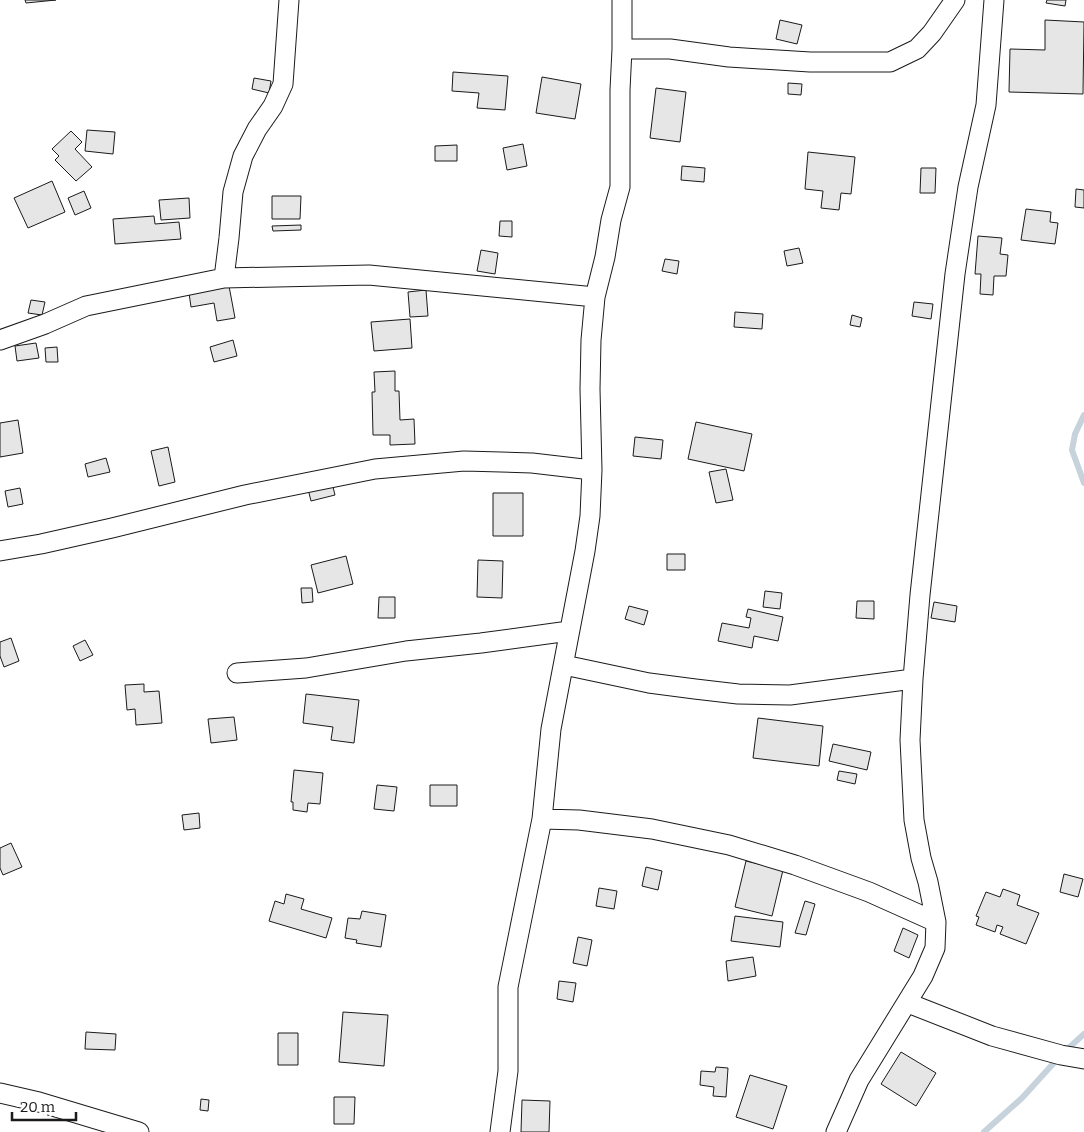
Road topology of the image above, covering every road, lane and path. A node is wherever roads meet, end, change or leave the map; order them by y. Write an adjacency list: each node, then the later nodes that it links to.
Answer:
1 (289, 0): 6 (street)
2 (622, 0): 5 (street)
3 (955, 0): 5 (street)
4 (994, 0): 14 (street)
5 (622, 49): 7 (street)
6 (224, 278): 7 (street); 8 (street)
7 (595, 297): 9 (street)
8 (0, 340)
9 (592, 470): 10 (street); 11 (street)
10 (0, 551)
11 (569, 631): 12 (street); 13 (street)
12 (564, 665): 14 (street); 15 (street)
13 (237, 673)
14 (913, 679): 16 (street)
15 (542, 819): 16 (street); 21 (street)
16 (936, 922): 17 (street)
17 (908, 1003): 18 (street); 22 (street)
18 (1084, 1059)
19 (0, 1093): 20 (street)
20 (139, 1132)
21 (500, 1132)
22 (836, 1132)

